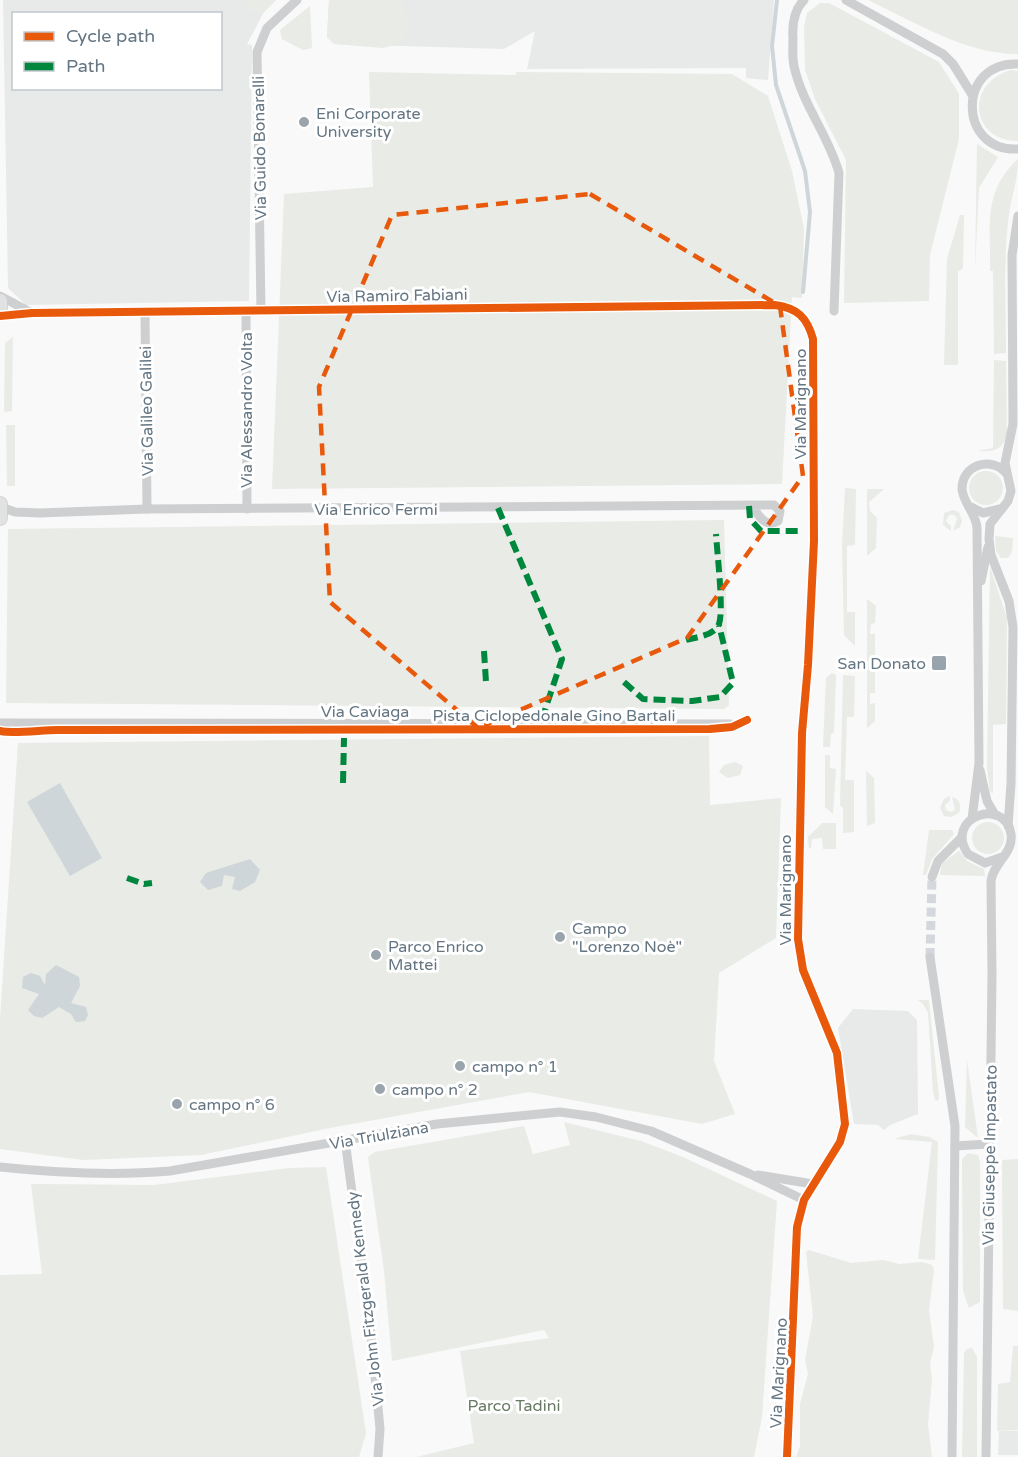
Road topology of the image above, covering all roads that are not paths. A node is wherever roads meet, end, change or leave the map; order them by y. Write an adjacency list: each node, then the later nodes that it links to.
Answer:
1 (297, 0): 12 (street, Via Guido Bonarelli)
2 (804, 0): 13 (street)
3 (846, 0): 5 (street)
4 (1018, 64): 5 (street)
5 (973, 96): 6 (street)
6 (1018, 148)
7 (1018, 216): 17 (street)
8 (0, 298): 9 (street); 14 (street, Via Ramiro Fabiani)
9 (0, 308)
10 (794, 309): 12 (street, Via Ramiro Fabiani); 42 (street, Via Marignano)
11 (246, 311): 12 (street, Via Ramiro Fabiani); 15 (street, Via Ramiro Fabiani); 23 (street, Via Alessandro Volta)
12 (261, 311)
13 (834, 311)
14 (32, 313): 15 (street, Via Ramiro Fabiani); 16 (street, Via Ramiro Fabiani)
15 (145, 313): 22 (street, Via Galileo Galilei)
16 (0, 316)
17 (1008, 475): 20 (street); 21 (street)
18 (0, 506): 22 (street, Via Enrico Fermi); 24 (street)
19 (752, 506): 23 (street, Via Enrico Fermi)
20 (971, 507): 21 (street); 26 (street)
21 (1002, 507): 25 (street)
22 (147, 509): 23 (street, Via Enrico Fermi)
23 (247, 509)
24 (0, 518)
25 (989, 539): 26 (street); 32 (street)
26 (978, 595): 29 (street)
27 (0, 723): 28 (street, Via Caviaga)
28 (730, 724)
29 (979, 763): 30 (street); 31 (street)
30 (995, 815): 31 (street); 32 (street)
31 (972, 819): 33 (street)
32 (1008, 826): 34 (street)
33 (962, 837): 34 (street); 35 (street)
34 (1002, 857): 38 (street, Via Giuseppe Impastato)
35 (932, 878)
36 (930, 957): 39 (street, Via Giuseppe Impastato)
37 (345, 1140): 40 (street, Via Triulziana); 41 (street, Via Triulziana); 44 (street, Via John Fitzgerald Kennedy)
38 (988, 1144): 39 (street); 47 (street, Via Giuseppe Impastato)
39 (955, 1146): 46 (street, Via Giuseppe Impastato)
40 (0, 1167)
41 (750, 1173): 42 (street, Via Triulziana); 43 (street, Via Triulziana)
42 (813, 1184): 43 (street, Via Marignano)
43 (804, 1200): 45 (street, Via Marignano)
44 (378, 1457)
45 (787, 1457)
46 (952, 1457)
47 (986, 1457)

